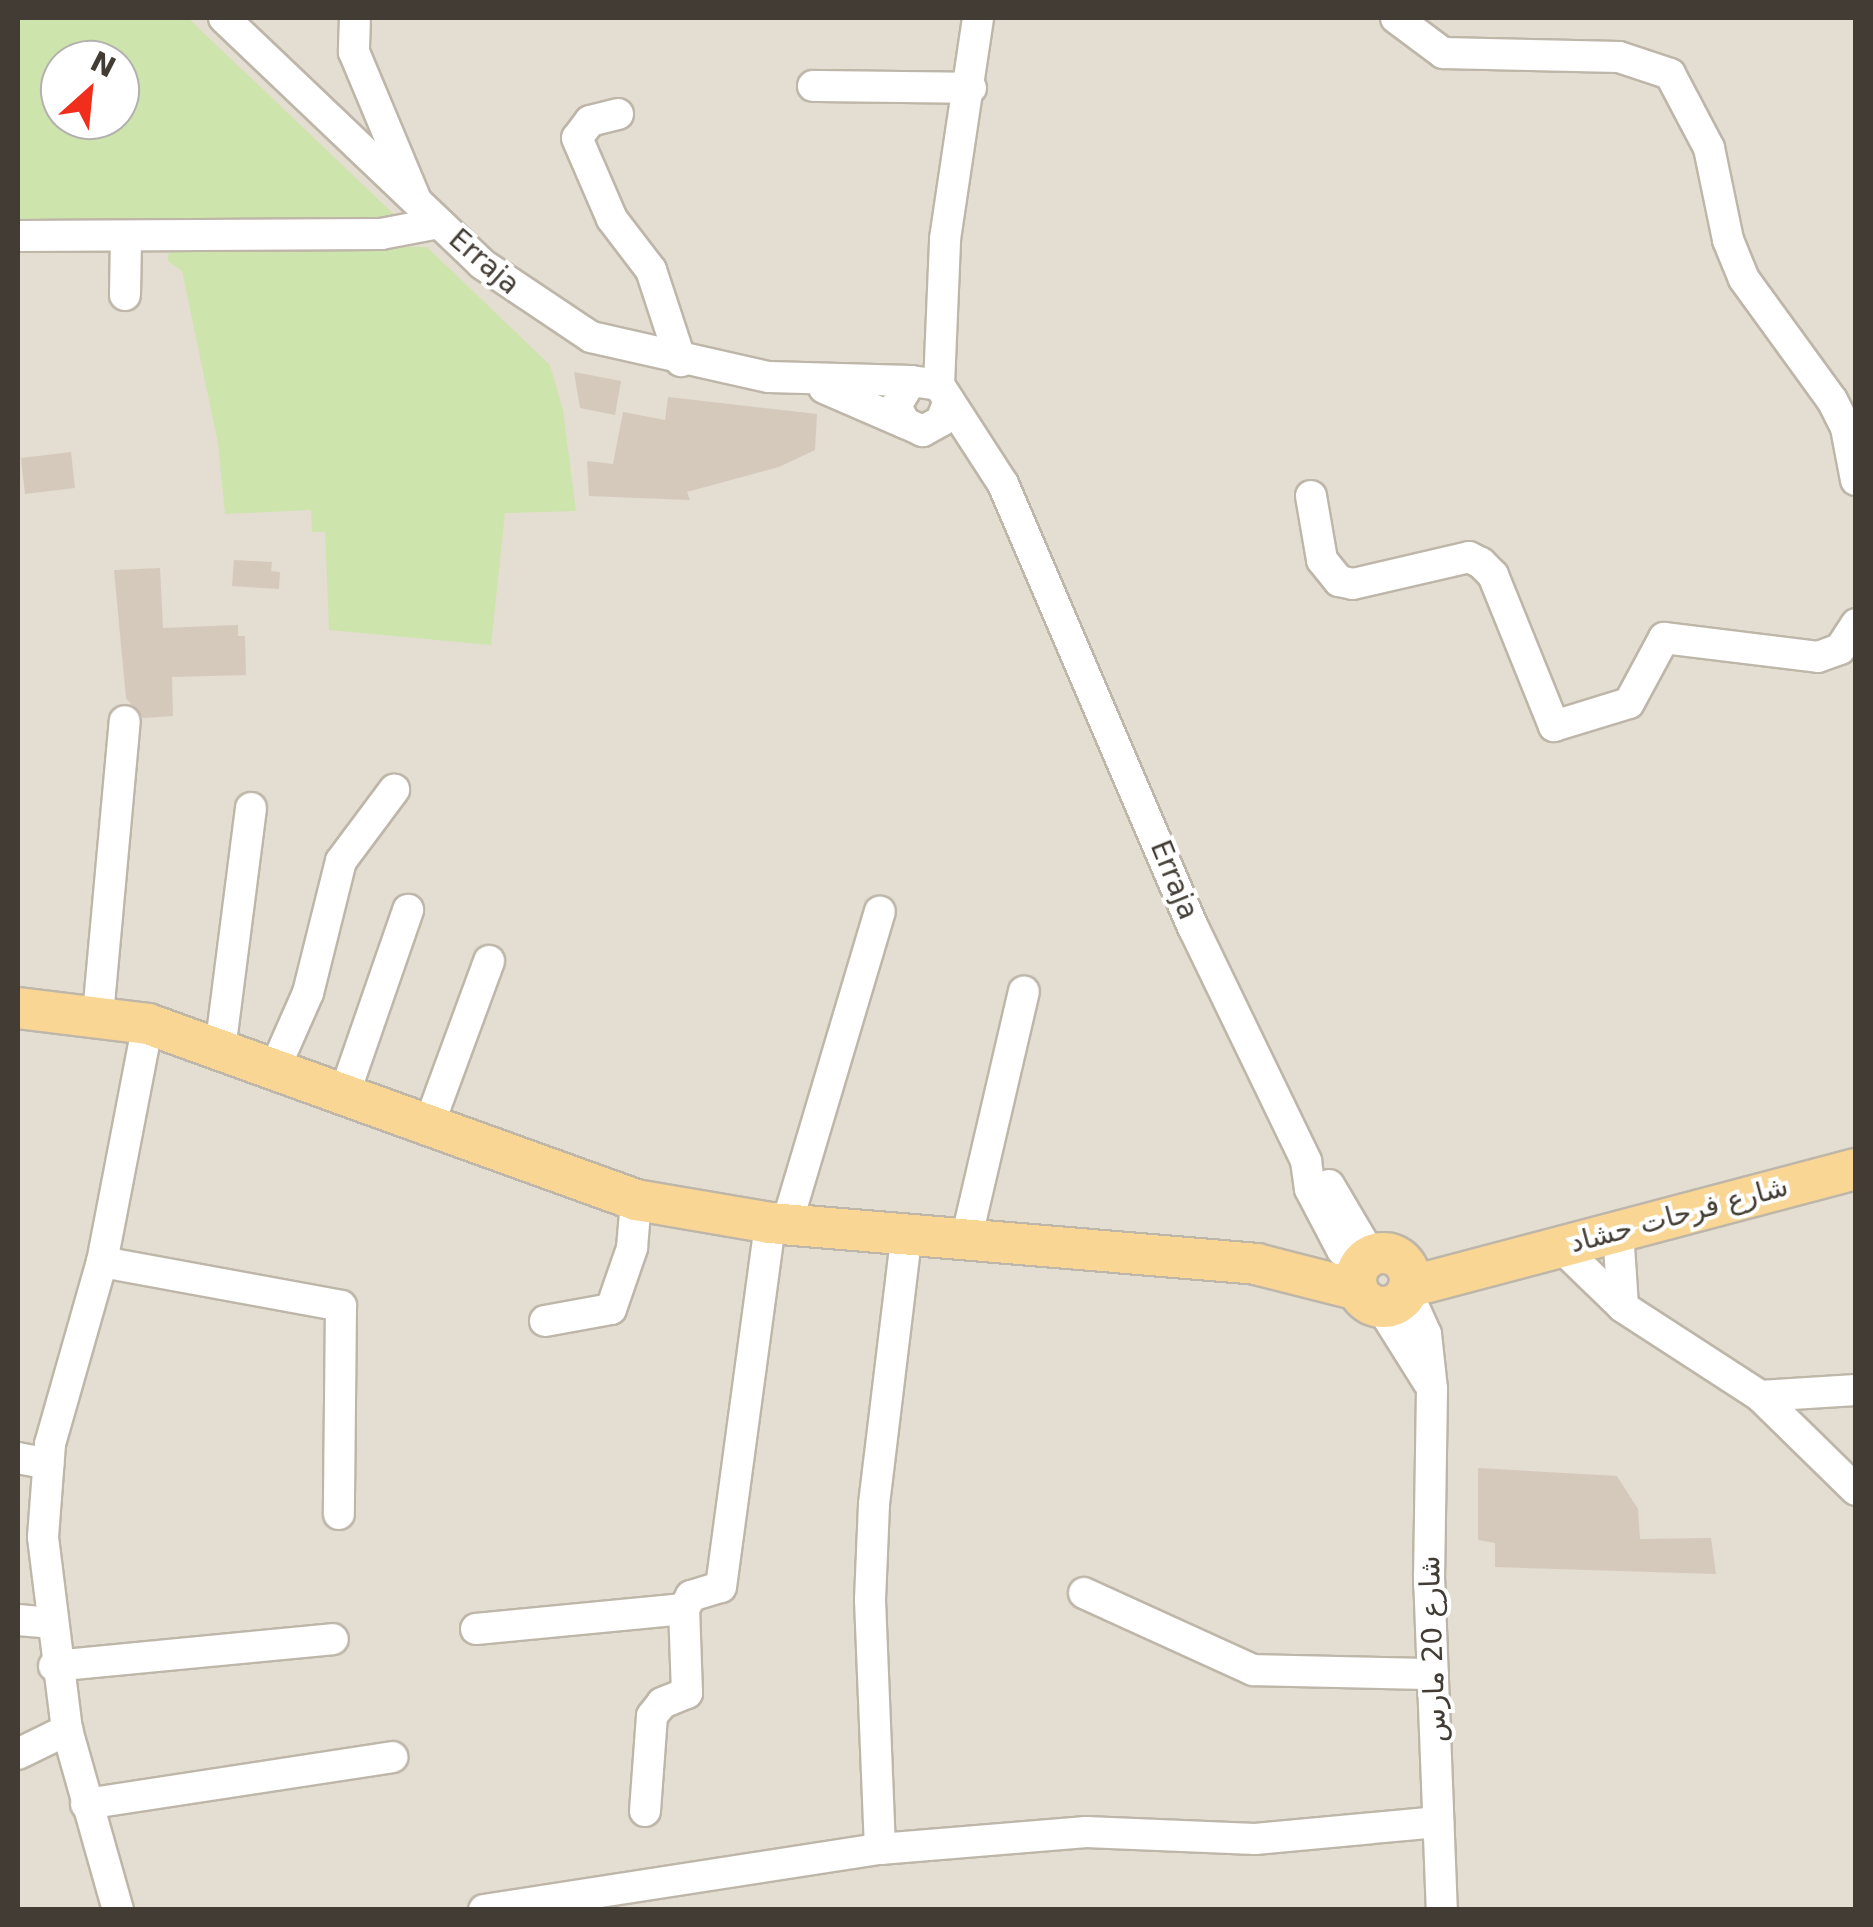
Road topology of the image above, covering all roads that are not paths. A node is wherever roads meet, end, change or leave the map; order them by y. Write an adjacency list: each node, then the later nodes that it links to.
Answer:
1 (224, 18): 8 (street, Erraja)
2 (355, 18): 8 (street)
3 (978, 18): 6 (street)
4 (1396, 18): 17 (street)
5 (814, 86): 6 (street)
6 (971, 88): 15 (street)
7 (618, 114): 13 (street)
8 (416, 200): 9 (street, Erraja)
9 (439, 223): 11 (street); 13 (street, Erraja)
10 (18, 236): 11 (street)
11 (126, 238): 12 (street)
12 (125, 295)
13 (682, 361): 14 (street, Erraja)
14 (812, 383): 15 (street); 16 (street)
15 (929, 387): 16 (street); 16 (street); 18 (street, Erraja)
16 (914, 427): 18 (street)
17 (1856, 480)
18 (1003, 484): 43 (street, Erraja)
19 (1311, 496): 20 (street)
20 (1856, 624)
21 (125, 722): 29 (street)
22 (394, 790): 32 (street)
23 (251, 808): 31 (street)
24 (408, 910): 33 (street)
25 (880, 912): 37 (street)
26 (489, 962): 34 (street)
27 (1024, 992): 40 (street)
28 (18, 1008): 29 (main road, شارع فرحات حشاد)
29 (98, 1014): 30 (main road, شارع فرحات حشاد)
30 (148, 1024): 31 (main road, شارع فرحات حشاد); 42 (street)
31 (220, 1050): 32 (main road, شارع فرحات حشاد)
32 (274, 1070): 33 (main road, شارع فرحات حشاد)
33 (344, 1095): 34 (main road, شارع فرحات حشاد)
34 (428, 1128): 36 (main road, شارع فرحات حشاد)
35 (1856, 1169): 39 (main road, شارع فرحات حشاد)
36 (636, 1200): 37 (main road, شارع فرحات حشاد); 45 (street)
37 (778, 1223): 38 (main road, شارع فرحات حشاد); 53 (street)
38 (908, 1230): 40 (main road, شارع فرحات حشاد); 66 (street)
39 (1618, 1231): 41 (main road, شارع فرحات حشاد); 44 (street)
40 (967, 1236): 43 (main road, شارع فرحات حشاد)
41 (1561, 1247): 43 (main road, شارع فرحات حشاد); 44 (street)
42 (102, 1262): 49 (street); 51 (street)
43 (1381, 1279): 59 (street, شارع 20 مارس)
44 (1623, 1306): 47 (street)
45 (545, 1321)
46 (1856, 1390): 47 (street)
47 (1760, 1396): 50 (street)
48 (18, 1458): 49 (street)
49 (48, 1464): 55 (street)
50 (1856, 1490)
51 (340, 1514)
52 (1084, 1594): 59 (street)
53 (684, 1608): 56 (street); 64 (street)
54 (18, 1620): 55 (street)
55 (51, 1624): 58 (street)
56 (476, 1629)
57 (333, 1639): 58 (street)
58 (54, 1666): 60 (street)
59 (1433, 1674): 65 (street, شارع 20 مارس)
60 (67, 1730): 61 (street); 63 (street)
61 (18, 1754)
62 (392, 1756): 63 (street)
63 (86, 1804): 67 (street)
64 (645, 1811)
65 (1438, 1822): 66 (street); 69 (street, شارع 20 مارس)
66 (880, 1849): 68 (street)
67 (118, 1910)
68 (484, 1910)
69 (1442, 1910)

